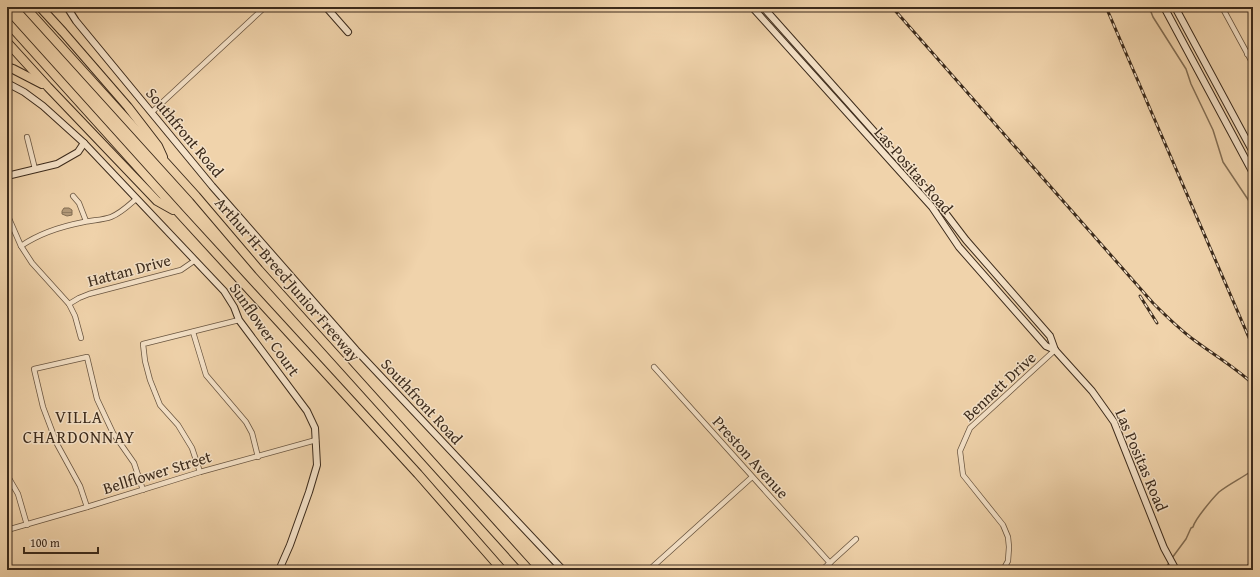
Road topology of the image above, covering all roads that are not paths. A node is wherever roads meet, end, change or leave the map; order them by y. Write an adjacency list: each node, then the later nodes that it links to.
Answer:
1 (25, 7): 26 (highway, Arthur H. Breed Junior Freeway)
2 (40, 7): 13 (highway)
3 (47, 7): 13 (highway)
4 (67, 7): 22 (main road, Southfront Road)
5 (265, 7): 22 (street)
6 (326, 7): 14 (main road)
7 (752, 7): 41 (main road, Las Positas Road)
8 (763, 7): 41 (main road, Las Positas Road)
9 (1164, 7): 28 (main road)
10 (1175, 7): 25 (main road)
11 (1222, 7): 17 (street)
12 (7, 22): 32 (highway, Arthur H. Breed Junior Freeway)
13 (63, 32): 26 (highway)
14 (348, 32)
15 (7, 42): 21 (highway)
16 (1253, 52): 17 (street)
17 (1247, 54): 18 (street)
18 (1253, 64)
19 (7, 67): 21 (highway)
20 (7, 83): 24 (main road, Sunflower Court)
21 (48, 87): 32 (highway)
22 (152, 112): 58 (main road, Southfront Road)
23 (28, 137): 27 (street)
24 (84, 142): 27 (main road); 31 (main road, Sunflower Court)
25 (1253, 152)
26 (167, 165): 57 (highway, Arthur H. Breed Junior Freeway)
27 (35, 170): 29 (main road)
28 (1253, 173)
29 (7, 176)
30 (73, 196): 34 (street)
31 (136, 199): 34 (street); 36 (main road, Sunflower Court)
32 (179, 213): 55 (highway, Arthur H. Breed Junior Freeway)
33 (7, 214): 35 (street)
34 (86, 221): 35 (street)
35 (22, 246): 37 (street)
36 (194, 261): 37 (street, Hattan Drive); 38 (main road, Sunflower Court)
37 (69, 304): 40 (street)
38 (239, 320): 39 (street); 43 (main road, Sunflower Court)
39 (193, 332): 44 (street); 45 (street)
40 (81, 338)
41 (1056, 350): 61 (street, Bennett Drive); 62 (main road, Las Positas Road)
42 (654, 367): 47 (street, Preston Avenue)
43 (316, 440): 44 (street, Bellflower Street); 56 (main road, Sunflower Court)
44 (258, 457): 45 (street, Bellflower Street)
45 (200, 472): 48 (street, Bellflower Street)
46 (7, 474): 50 (street)
47 (752, 477): 53 (street, Preston Avenue); 59 (street)
48 (143, 490): 49 (street, Bellflower Street); 49 (street)
49 (87, 507): 50 (street, Bellflower Street)
50 (27, 524): 51 (street, Bellflower Street)
51 (7, 530)
52 (856, 539): 53 (street)
53 (830, 563): 60 (street)
54 (1253, 563): 63 (street)
55 (502, 569)
56 (278, 570)
57 (529, 570)
58 (563, 570)
59 (649, 570)
60 (822, 570)
61 (1003, 570)
62 (1176, 570)
63 (1246, 570)

